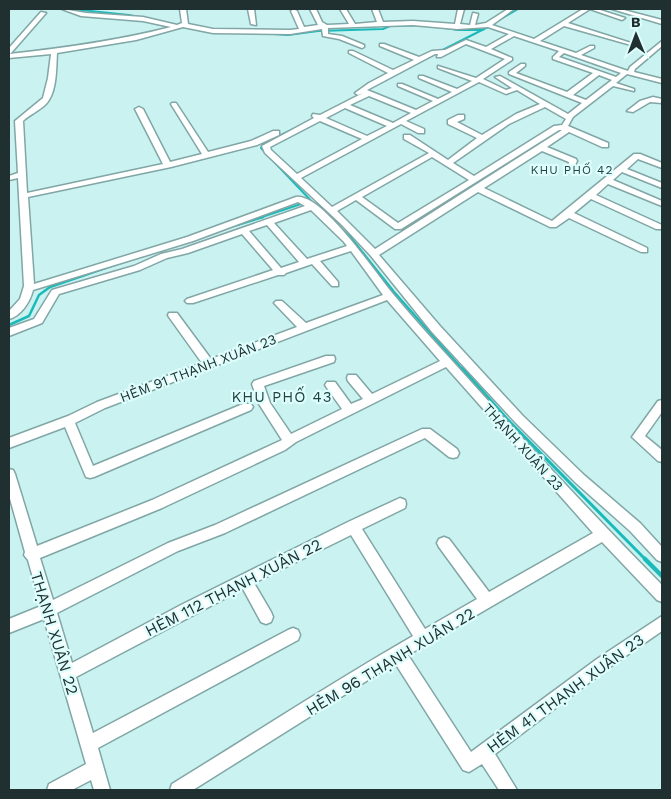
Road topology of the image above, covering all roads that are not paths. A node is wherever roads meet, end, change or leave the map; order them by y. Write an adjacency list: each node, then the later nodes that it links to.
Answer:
1 (65, 9): 24 (street)
2 (81, 9): 11 (street)
3 (183, 9): 24 (street)
4 (251, 9): 20 (street)
5 (313, 9): 28 (street)
6 (343, 9): 23 (street)
7 (375, 9): 21 (street)
8 (461, 9): 29 (street)
9 (592, 9): 18 (street)
10 (615, 9): 19 (street)
11 (138, 11): 24 (street)
12 (294, 11): 27 (street)
13 (584, 11): 17 (street); 22 (street)
14 (513, 12): 25 (street)
15 (43, 13): 39 (street)
16 (475, 14): 26 (street)
17 (608, 16)
18 (632, 21)
19 (662, 22)
20 (254, 24)
21 (381, 24): 23 (street); 29 (street)
22 (564, 24): 31 (street); 33 (street)
23 (353, 25): 28 (street)
24 (180, 26): 27 (street); 28 (street); 40 (street)
25 (490, 26): 26 (street); 30 (street)
26 (472, 27): 29 (street)
27 (306, 29): 28 (street)
28 (325, 29): 29 (street); 35 (street)
29 (460, 29)
30 (513, 34): 31 (street); 37 (street)
31 (535, 41): 38 (street)
32 (662, 43): 50 (street)
33 (629, 44)
34 (382, 45): 44 (street)
35 (362, 46)
36 (592, 47): 42 (street)
37 (486, 49): 44 (street); 54 (street)
38 (563, 51): 42 (street); 49 (street)
39 (9, 52)
40 (54, 52): 43 (street); 74 (street)
41 (351, 52): 48 (street)
42 (576, 55): 50 (street)
43 (9, 56)
44 (423, 61): 48 (street)
45 (524, 65): 61 (street)
46 (466, 67): 51 (street)
47 (440, 68): 51 (street)
48 (394, 73): 60 (street)
49 (598, 73): 57 (street); 61 (street)
50 (628, 73): 55 (street); 57 (street)
51 (457, 74): 54 (street)
52 (422, 77): 59 (street)
53 (498, 77): 58 (street)
54 (477, 79): 58 (street); 59 (street)
55 (662, 81)
56 (400, 85): 62 (street)
57 (620, 85): 64 (street)
58 (517, 88): 66 (street)
59 (456, 91): 62 (street)
60 (366, 92): 67 (street); 70 (street); 72 (street)
61 (568, 95): 64 (street)
62 (438, 101): 70 (street)
63 (662, 101): 69 (street)
64 (586, 102): 71 (street)
65 (174, 104): 85 (street)
66 (545, 104): 71 (street); 81 (street)
67 (346, 106): 72 (street); 77 (street)
68 (139, 109): 88 (street)
69 (632, 110)
70 (416, 113): 75 (street)
71 (568, 116): 78 (street)
72 (317, 117): 82 (street); 85 (street); 94 (street)
73 (461, 117): 81 (street)
74 (19, 121): 76 (street); 92 (street)
75 (400, 121): 77 (street); 79 (street)
76 (9, 123)
77 (391, 125): 82 (street)
78 (564, 127): 83 (street); 84 (street); 96 (street)
79 (421, 131)
80 (407, 137): 86 (street)
81 (481, 137): 87 (street)
82 (367, 139): 94 (street)
83 (605, 145)
84 (542, 148): 89 (street); 96 (street)
85 (206, 155): 88 (street)
86 (434, 155): 87 (street); 100 (street)
87 (448, 163): 96 (street)
88 (168, 165): 98 (street)
89 (571, 165)
90 (662, 166): 91 (street)
91 (620, 169): 95 (street); 97 (street)
92 (22, 175): 93 (street); 98 (street)
93 (9, 178)
94 (296, 178): 103 (street)
95 (608, 182): 99 (street); 101 (street)
96 (477, 184): 100 (street); 104 (street); 110 (street)
97 (662, 186)
98 (23, 196): 114 (street)
99 (590, 196): 104 (street); 106 (street)
100 (357, 197): 103 (street)
101 (662, 204)
102 (310, 207): 105 (street); 108 (street, THẠNH XUÂN 23); 114 (street, THẠNH XUÂN 23)
103 (331, 211): 110 (street)
104 (568, 214): 109 (street)
105 (268, 221): 107 (street); 111 (street)
106 (659, 227)
107 (243, 230): 112 (street); 121 (street)
108 (351, 248): 111 (street); 115 (street, THẠNH XUÂN 23)
109 (644, 250)
110 (374, 254): 142 (street)
111 (311, 262): 112 (street); 113 (street)
112 (280, 272): 116 (street)
113 (335, 284)
114 (28, 288): 119 (street)
115 (389, 296): 120 (street, HẺM 91 THẠNH XUÂN 23); 123 (street, THẠNH XUÂN 23)
116 (190, 301)
117 (279, 303): 120 (street)
118 (174, 315): 124 (street)
119 (9, 316)
120 (305, 328): 124 (street, HẺM 91 THẠNH XUÂN 23)
121 (9, 332)
122 (330, 359): 132 (street)
123 (447, 362): 127 (street); 139 (street, THẠNH XUÂN 23)
124 (209, 365): 131 (street, HẺM 91 THẠNH XUÂN 23)
125 (352, 378): 127 (street)
126 (331, 385): 130 (street)
127 (370, 400): 130 (street)
128 (662, 404): 135 (street)
129 (247, 407): 131 (street)
130 (349, 410): 132 (street)
131 (68, 421): 133 (street, HẺM 91 THẠNH XUÂN 23)
132 (289, 441): 141 (street)
133 (9, 443)
134 (453, 453): 146 (street)
135 (662, 457)
136 (9, 474): 141 (street, THẠNH XUÂN 22)
137 (400, 504): 138 (street, HẺM 112 THẠNH XUÂN 22)
138 (353, 526): 143 (street, HẺM 112 THẠNH XUÂN 22); 151 (street)
139 (603, 534): 144 (street, THẠNH XUÂN 23); 145 (street, HẺM 96 THẠNH XUÂN 22)
140 (444, 542): 145 (street)
141 (31, 555): 146 (street, THẠNH XUÂN 22)
142 (662, 556)
143 (246, 580): 147 (street); 153 (street, HẺM 112 THẠNH XUÂN 22)
144 (662, 595)
145 (488, 602): 151 (street, HẺM 96 THẠNH XUÂN 22)
146 (48, 610): 149 (street); 153 (street, THẠNH XUÂN 22)
147 (266, 617)
148 (662, 623): 155 (street, HẺM 41 THẠNH XUÂN 23)
149 (9, 626)
150 (293, 635): 154 (street)
151 (423, 639): 152 (street, HẺM 96 THẠNH XUÂN 22)
152 (398, 653): 155 (street, HẺM 41 THẠNH XUÂN 23); 159 (street, HẺM 96 THẠNH XUÂN 22)
153 (67, 674): 154 (street, THẠNH XUÂN 22)
154 (88, 744): 156 (street, THẠNH XUÂN 22)
155 (484, 752): 160 (street)
156 (96, 768): 157 (street); 158 (street, THẠNH XUÂN 22)
157 (55, 790)
158 (102, 790)
159 (178, 790)
160 (509, 790)

